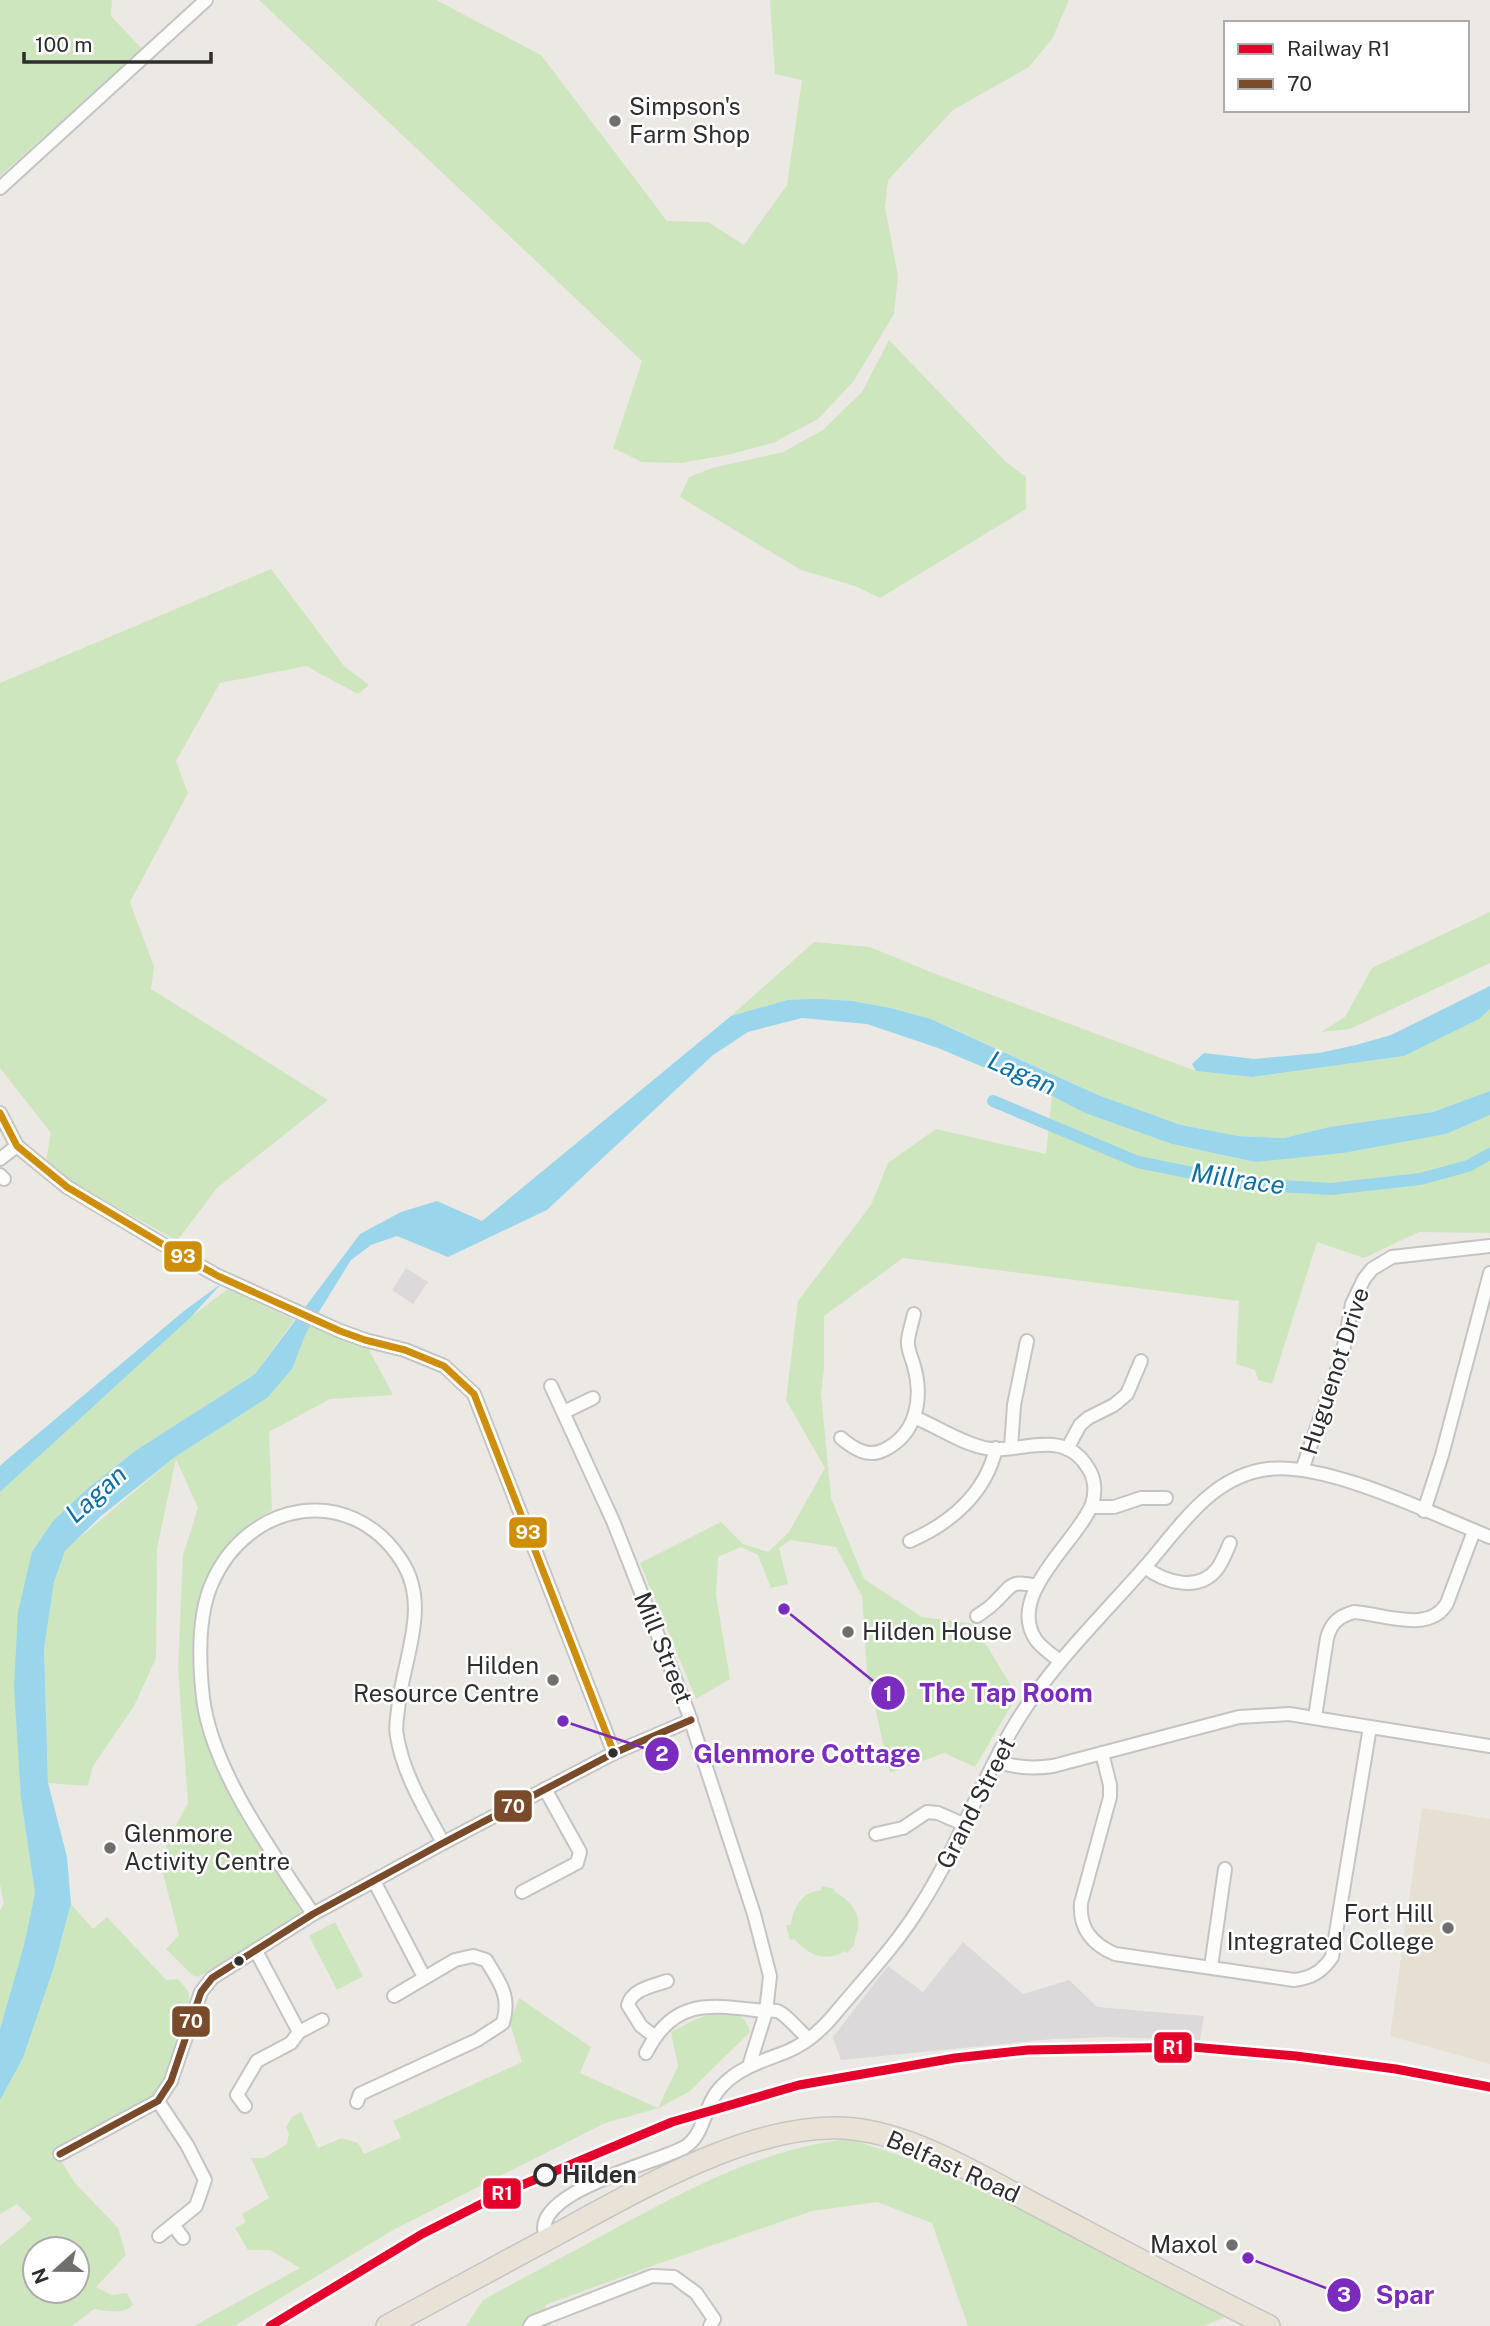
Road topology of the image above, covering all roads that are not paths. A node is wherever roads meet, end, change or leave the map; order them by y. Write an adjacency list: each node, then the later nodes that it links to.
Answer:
1 (206, 0): 2 (street)
2 (0, 188)
3 (0, 1113): 4 (street)
4 (18, 1146): 5 (street); 35 (street)
5 (0, 1159)
6 (1490, 1245): 19 (street, Huguenot Drive)
7 (1490, 1273): 22 (street)
8 (915, 1314): 14 (street)
9 (1027, 1341): 16 (street)
10 (1141, 1362): 18 (street)
11 (551, 1386): 13 (street, Mill Street)
12 (593, 1398): 13 (street)
13 (564, 1412): 32 (street, Mill Street)
14 (916, 1418): 15 (street); 17 (street)
15 (841, 1438)
16 (1012, 1447): 17 (street); 18 (street)
17 (996, 1448): 25 (street)
18 (1067, 1449): 21 (street)
19 (1302, 1470): 22 (street, Grand Street); 27 (street, Grand Street)
20 (1166, 1498): 21 (street)
21 (1091, 1507): 28 (street)
22 (1424, 1511): 23 (street, Grand Street)
23 (1474, 1531): 24 (street, Grand Street); 31 (street)
24 (1490, 1537)
25 (910, 1541)
26 (1230, 1543): 27 (street)
27 (1145, 1567): 30 (street, Grand Street)
28 (1037, 1586): 29 (street); 30 (street)
29 (977, 1616)
30 (1060, 1661): 37 (street, Grand Street)
31 (1315, 1717): 33 (street); 36 (street)
32 (691, 1720): 35 (street); 51 (street, Mill Street)
33 (1370, 1727): 34 (street); 47 (street)
34 (1490, 1746)
35 (614, 1752): 38 (street)
36 (1102, 1753): 37 (street); 47 (street)
37 (995, 1761): 39 (street, Grand Street)
38 (545, 1789): 41 (street); 44 (street)
39 (963, 1824): 40 (street); 55 (street, Grand Street)
40 (876, 1833)
41 (443, 1843): 43 (street); 45 (street)
42 (1225, 1869): 47 (street)
43 (374, 1881): 45 (street); 48 (street)
44 (522, 1892)
45 (313, 1914): 46 (street)
46 (256, 1951): 53 (street); 58 (street)
47 (1211, 1967)
48 (424, 1978): 50 (street); 59 (street)
49 (667, 1981): 54 (street)
50 (394, 1996)
51 (766, 2012): 54 (street); 55 (street); 57 (street, Mill Street)
52 (322, 2020): 53 (street)
53 (299, 2032): 60 (street)
54 (654, 2036): 56 (street)
55 (809, 2039): 57 (street, Grand Street)
56 (646, 2053)
57 (749, 2066): 65 (street, Grand Street)
58 (158, 2102): 61 (street); 62 (street)
59 (357, 2102)
60 (245, 2106)
61 (60, 2154)
62 (173, 2225): 63 (street); 64 (street)
63 (159, 2236)
64 (183, 2238)
65 (547, 2239): 66 (highway, Belfast Road); 69 (highway, Belfast Road)
66 (387, 2326)
67 (530, 2326): 68 (street)
68 (710, 2326)
69 (1269, 2326)

